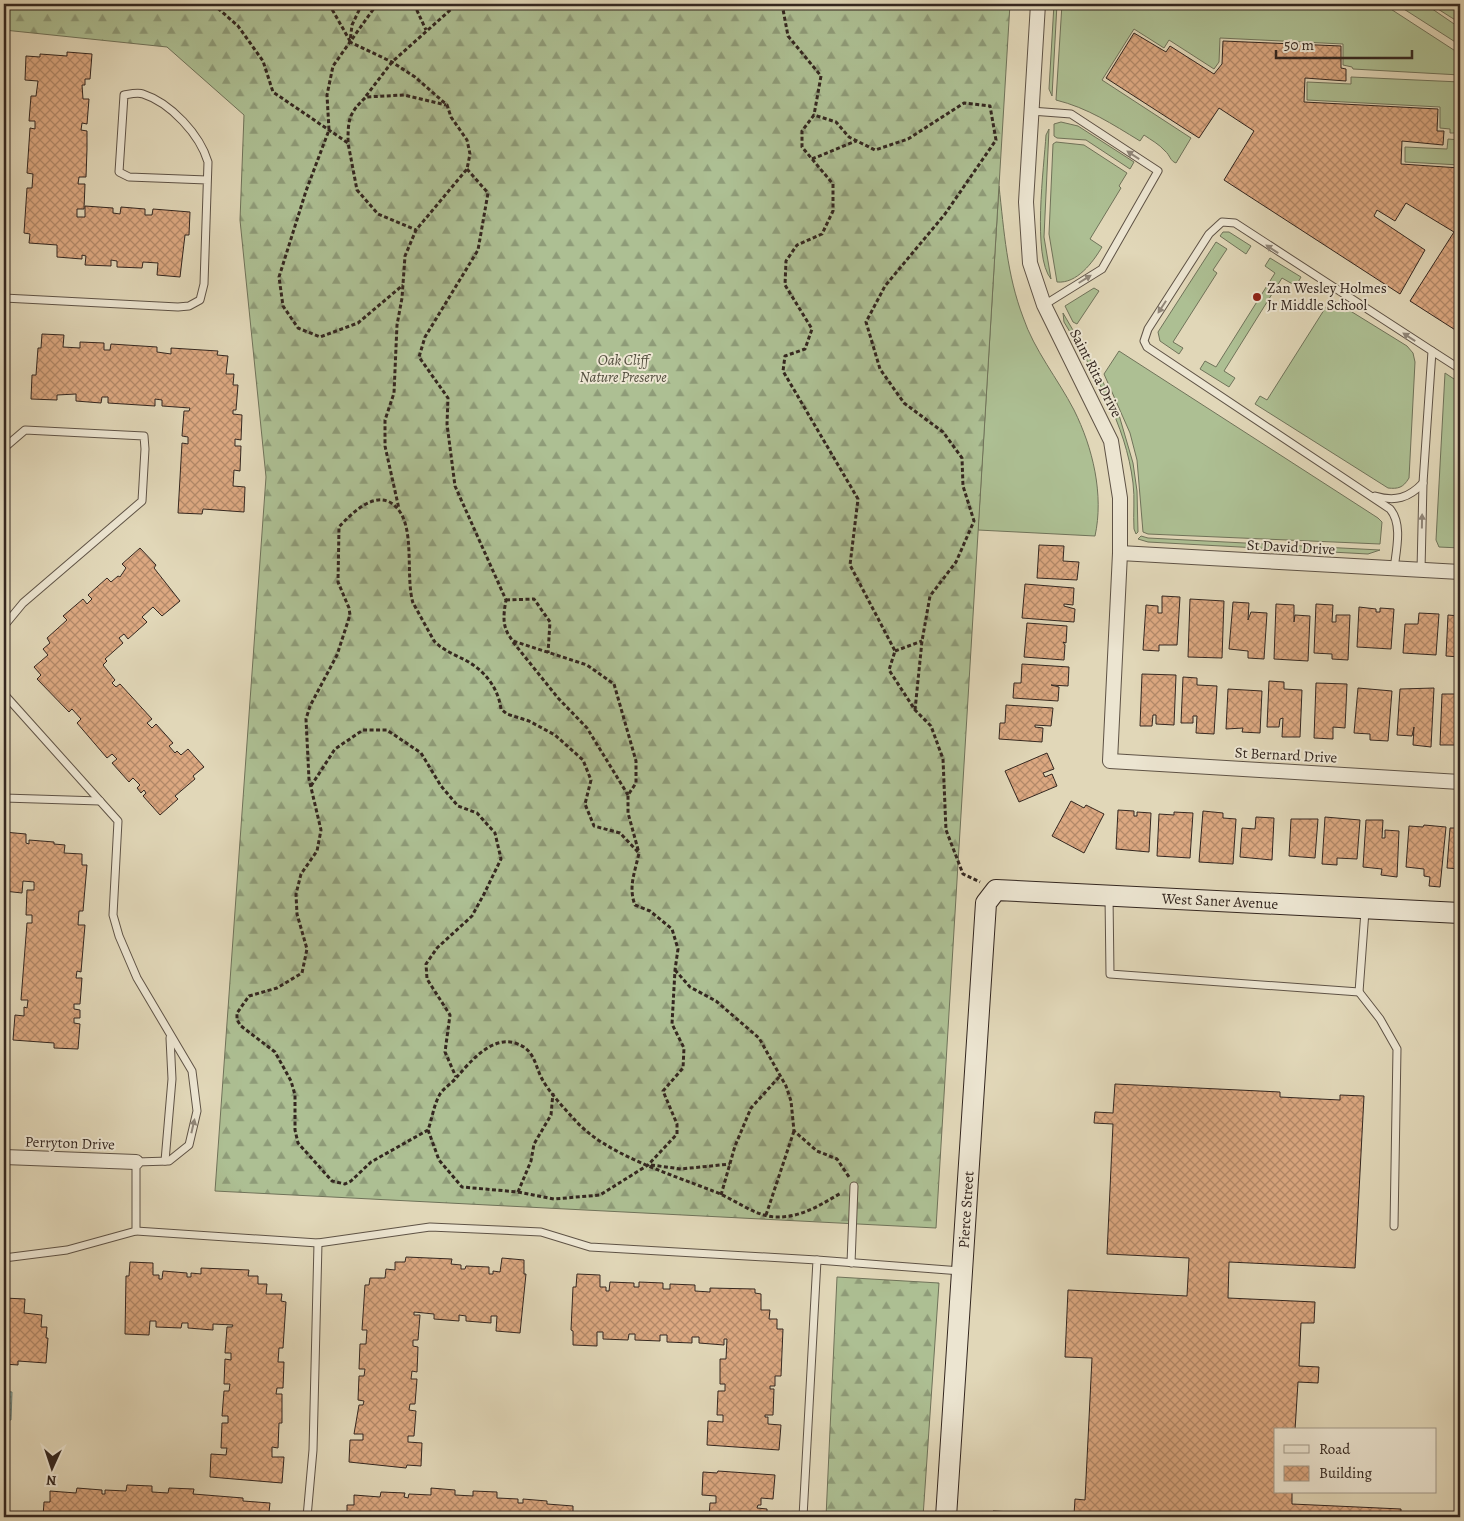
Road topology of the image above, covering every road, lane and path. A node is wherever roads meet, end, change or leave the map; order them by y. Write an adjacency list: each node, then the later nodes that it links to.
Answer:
1 (213, 4): 16 (path)
2 (330, 4): 10 (path)
3 (362, 4): 10 (path)
4 (377, 4): 10 (path)
5 (414, 4): 9 (path)
6 (457, 4): 9 (path)
7 (782, 4): 15 (path)
8 (1038, 4): 14 (street, Saint Rita Drive)
9 (426, 30): 11 (path)
10 (350, 42): 11 (path); 16 (path)
11 (392, 62): 12 (path); 13 (path)
12 (366, 96): 13 (path); 18 (path)
13 (447, 105): 20 (path)
14 (1031, 111): 25 (street, Saint Rita Drive); 25 (lane, one-way to 14)
15 (814, 115): 17 (path); 19 (path)
16 (329, 130): 18 (path); 23 (path)
17 (856, 141): 19 (path); 39 (path)
18 (348, 143): 22 (path)
19 (812, 159): 40 (path)
20 (467, 169): 22 (path); 36 (path)
21 (207, 180): 21 (lane); 24 (lane)
22 (416, 230): 23 (path)
23 (403, 285): 31 (path)
24 (4, 298)
25 (1044, 305): 32 (street, Saint Rita Drive)
26 (1432, 351): 27 (lane); 29 (lane); 30 (lane, one-way to 30)
27 (1460, 369)
28 (4, 448): 37 (lane)
29 (1423, 483): 30 (lane); 34 (lane, one-way to 29)
30 (1368, 493): 33 (lane)
31 (400, 512): 46 (path); 50 (path)
32 (1120, 553): 33 (street, St David Drive); 44 (street, Saint Rita Drive)
33 (1394, 569): 34 (street, St David Drive)
34 (1421, 570): 35 (street, St David Drive)
35 (1460, 572)
36 (506, 600): 38 (path); 41 (path)
37 (4, 626)
38 (513, 641): 41 (path); 47 (path)
39 (922, 641): 40 (path); 43 (path)
40 (896, 651): 43 (path)
41 (548, 653): 47 (path)
42 (4, 694): 49 (lane)
43 (915, 710): 52 (path)
44 (1110, 761): 45 (street, St Bernard Drive)
45 (1460, 782)
46 (311, 786): 59 (path); 61 (path)
47 (628, 795): 50 (path)
48 (4, 798): 49 (lane)
49 (100, 801): 57 (lane)
50 (639, 854): 55 (path)
51 (1109, 895): 52 (street, West Saner Avenue); 53 (street, West Saner Avenue); 56 (lane)
52 (991, 896): 78 (street, Pierce Street)
53 (1365, 908): 54 (street, West Saner Avenue); 56 (lane)
54 (1460, 913)
55 (675, 970): 58 (path); 67 (path)
56 (1359, 992): 72 (lane)
57 (170, 1037): 64 (lane); 64 (lane, one-way to 57)
58 (780, 1076): 62 (path); 66 (path)
59 (456, 1078): 60 (path); 61 (path)
60 (554, 1093): 67 (path); 69 (path)
61 (428, 1130): 69 (path)
62 (794, 1131): 68 (path); 71 (path)
63 (4, 1157): 65 (street, Perryton Drive)
64 (165, 1161): 65 (lane)
65 (136, 1162): 73 (lane)
66 (730, 1164): 67 (path); 70 (path)
67 (648, 1165): 69 (path); 70 (path)
68 (854, 1186): 71 (path); 77 (lane)
69 (518, 1192)
70 (721, 1196): 71 (path)
71 (766, 1215)
72 (1394, 1226)
73 (136, 1231): 74 (lane); 75 (lane)
74 (318, 1243): 76 (lane); 79 (lane)
75 (4, 1258)
76 (817, 1260): 77 (lane); 80 (lane)
77 (851, 1263): 78 (lane)
78 (962, 1271): 81 (street, Pierce Street)
79 (307, 1517)
80 (804, 1517)
81 (946, 1517)

